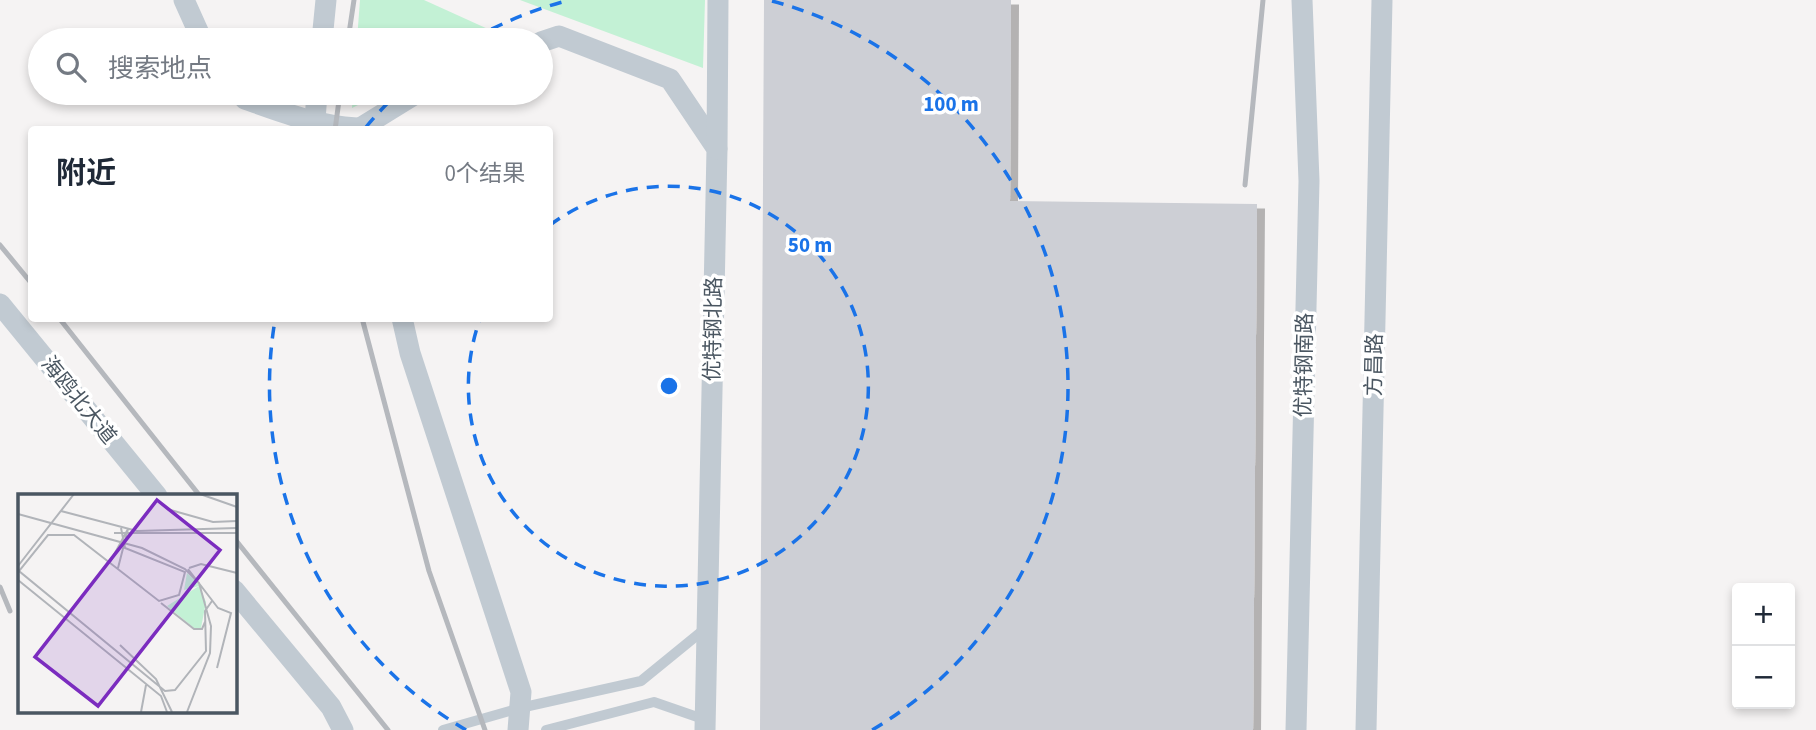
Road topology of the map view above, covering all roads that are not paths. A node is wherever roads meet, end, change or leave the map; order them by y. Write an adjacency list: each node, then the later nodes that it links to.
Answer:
1 (184, 0): 6 (street)
2 (326, 0): 7 (street)
3 (718, 0): 15 (street, 优特钢北路)
4 (1302, 0): 27 (street, 优特钢南路)
5 (1382, 0): 28 (street, 方昌路)
6 (197, 28)
7 (323, 28)
8 (553, 38): 15 (street)
9 (265, 105): 12 (street)
10 (316, 105): 12 (street)
11 (397, 105): 14 (street)
12 (315, 120): 13 (street)
13 (332, 126)
14 (362, 126)
15 (717, 149): 20 (street, 优特钢北路)
16 (0, 304): 18 (street, 海鸥北大道)
17 (403, 322): 21 (street)
18 (156, 494)
19 (236, 592): 23 (street)
20 (707, 627): 21 (lane); 22 (street, 优特钢北路)
21 (520, 708): 24 (lane); 25 (street)
22 (706, 725): 26 (lane)
23 (343, 730)
24 (443, 730)
25 (518, 730)
26 (546, 730)
27 (1296, 730)
28 (1366, 730)

